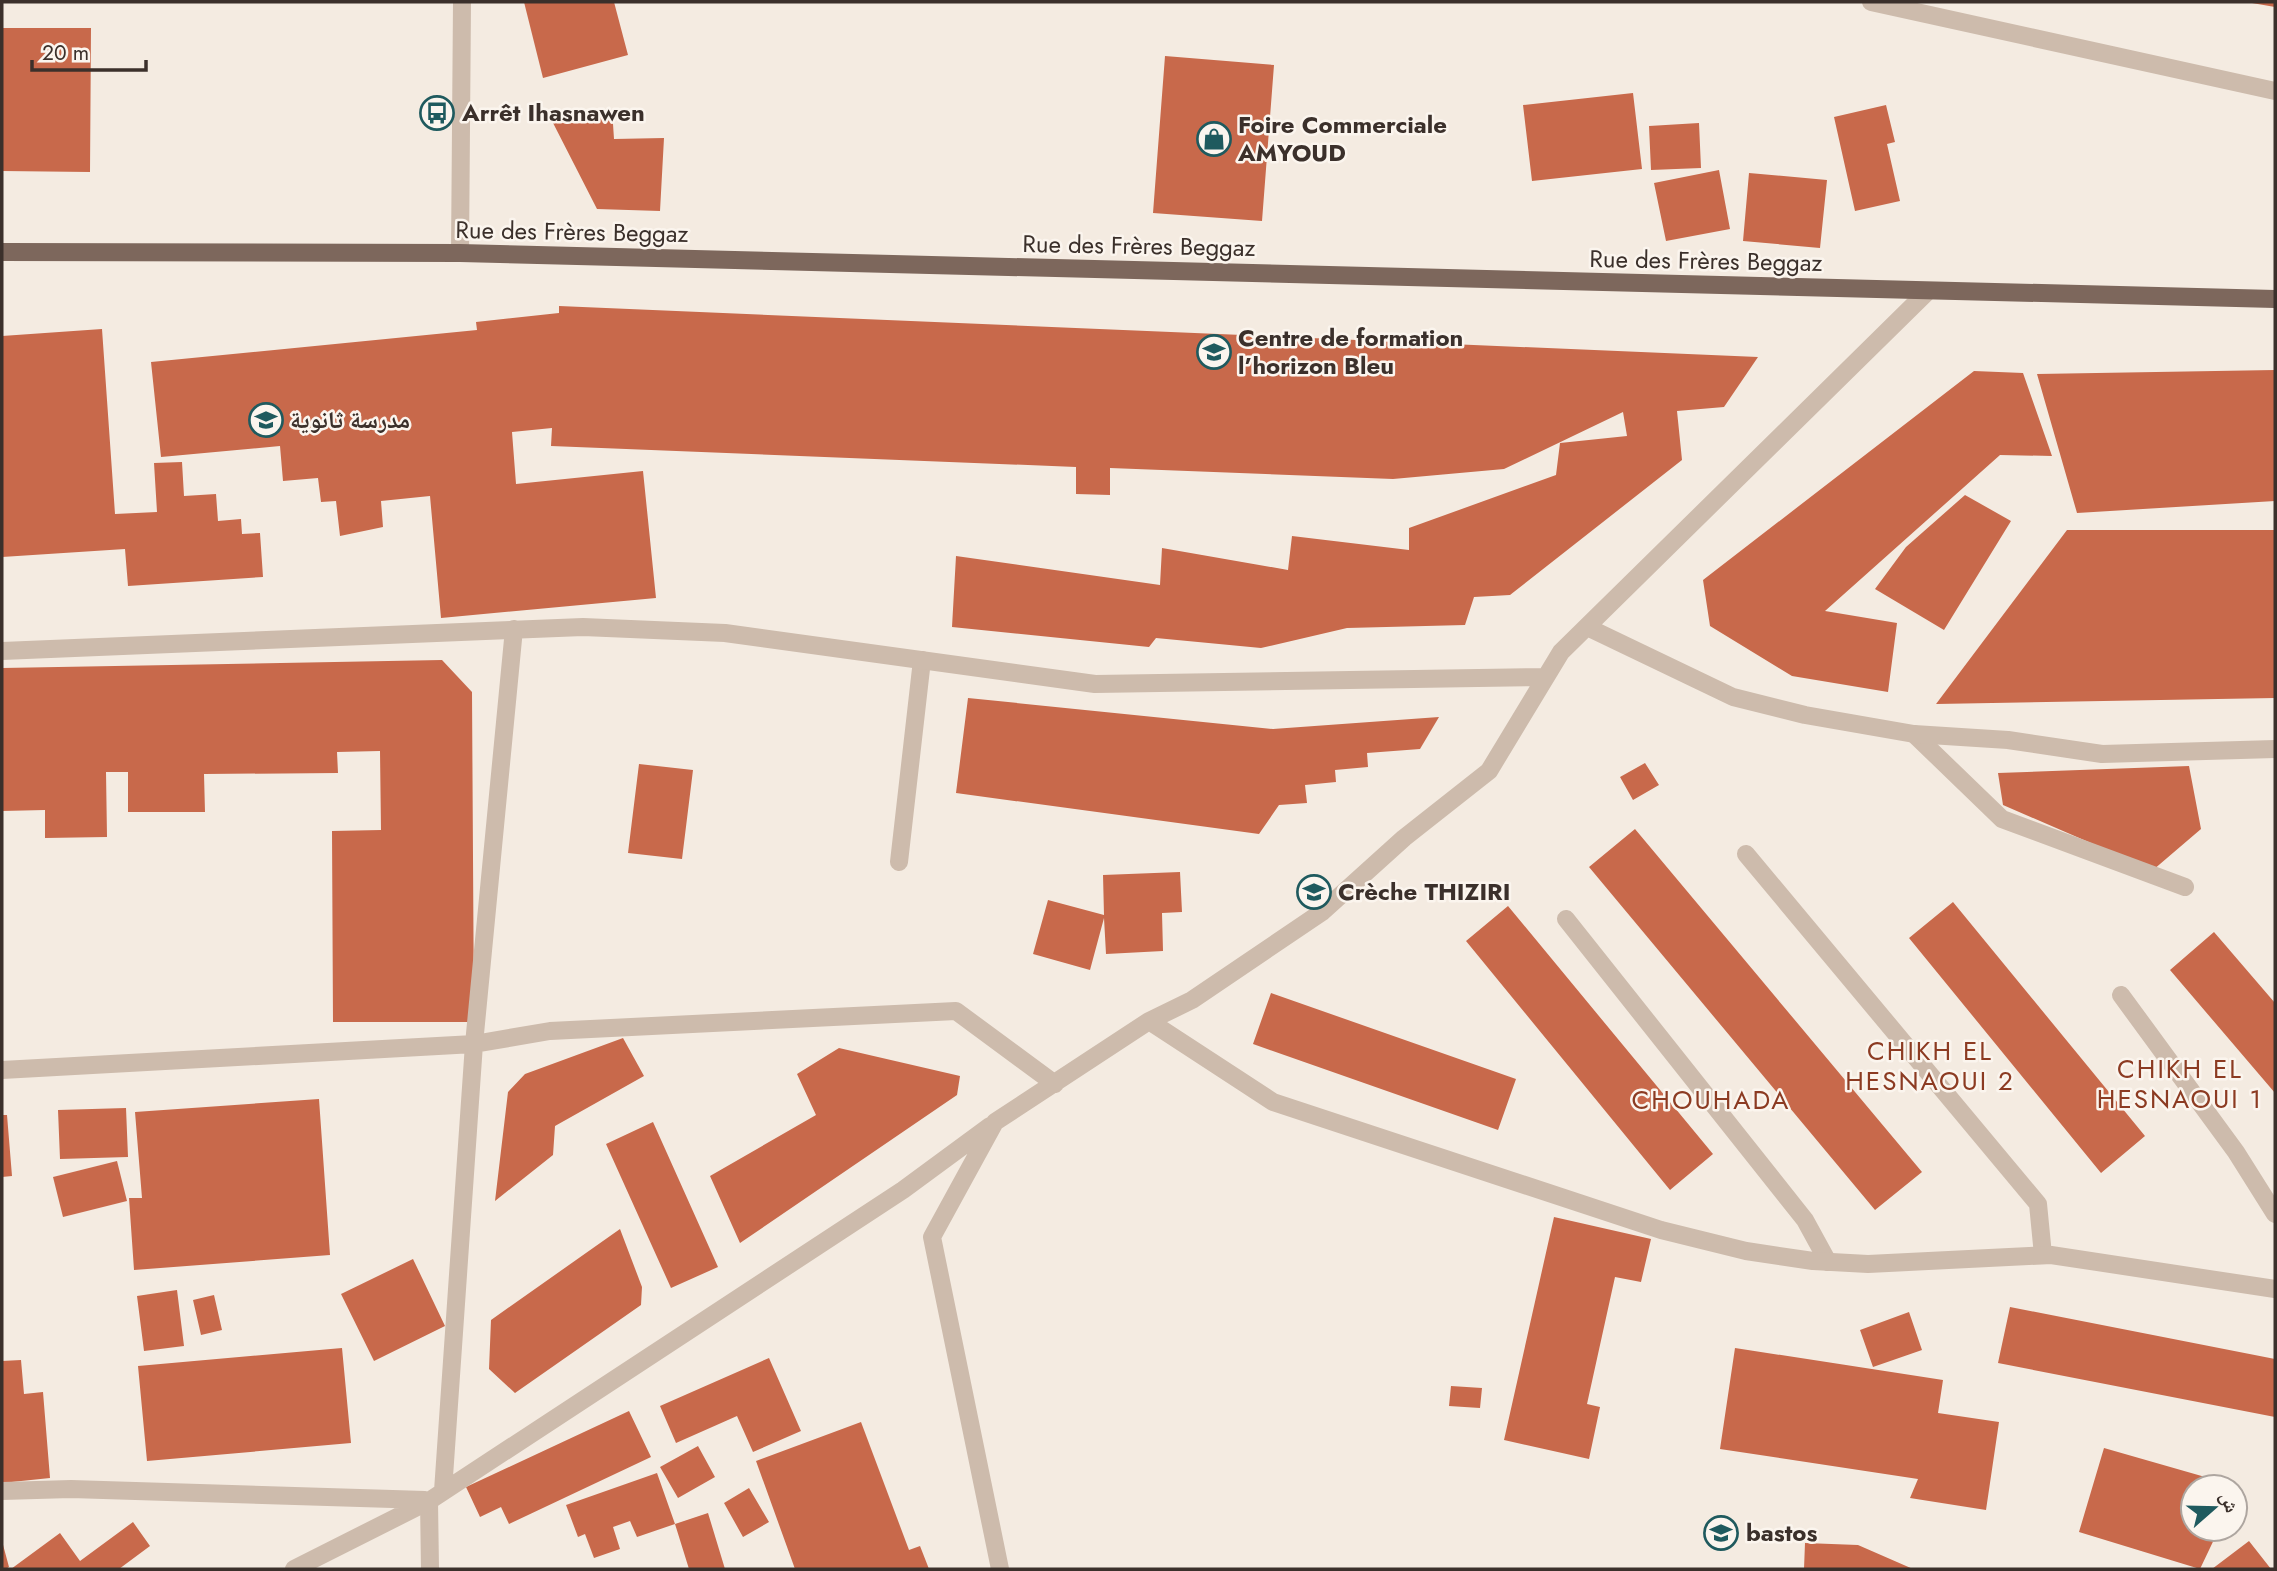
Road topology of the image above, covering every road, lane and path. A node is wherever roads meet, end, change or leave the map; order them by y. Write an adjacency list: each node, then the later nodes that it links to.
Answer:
1 (462, 2): 6 (street)
2 (1871, 2): 3 (street)
3 (1924, 7): 4 (street)
4 (2275, 91)
5 (2, 252): 6 (main road, Rue des Frères Beggaz)
6 (460, 253): 7 (main road, Rue des Frères Beggaz)
7 (1928, 291): 8 (main road, Rue des Frères Beggaz); 9 (street)
8 (2275, 299)
9 (1587, 627): 13 (street); 14 (street)
10 (514, 629): 11 (street); 12 (street); 22 (street)
11 (2, 652)
12 (922, 660): 13 (street); 17 (street)
13 (1546, 677): 21 (street)
14 (1914, 734): 15 (street); 18 (street)
15 (2275, 749)
16 (1746, 853): 27 (street)
17 (899, 862)
18 (2185, 887)
19 (1566, 919): 28 (street)
20 (2121, 995): 26 (street)
21 (1149, 1021): 24 (street); 28 (street)
22 (474, 1044): 23 (street); 24 (street); 31 (street)
23 (2, 1070)
24 (1055, 1084): 25 (street)
25 (995, 1122): 31 (street); 34 (street)
26 (2275, 1214)
27 (2043, 1255): 28 (street); 29 (street)
28 (1828, 1262)
29 (2275, 1289)
30 (2, 1491): 31 (street)
31 (436, 1496): 32 (street); 33 (street)
32 (294, 1569)
33 (430, 1569)
34 (1000, 1569)

